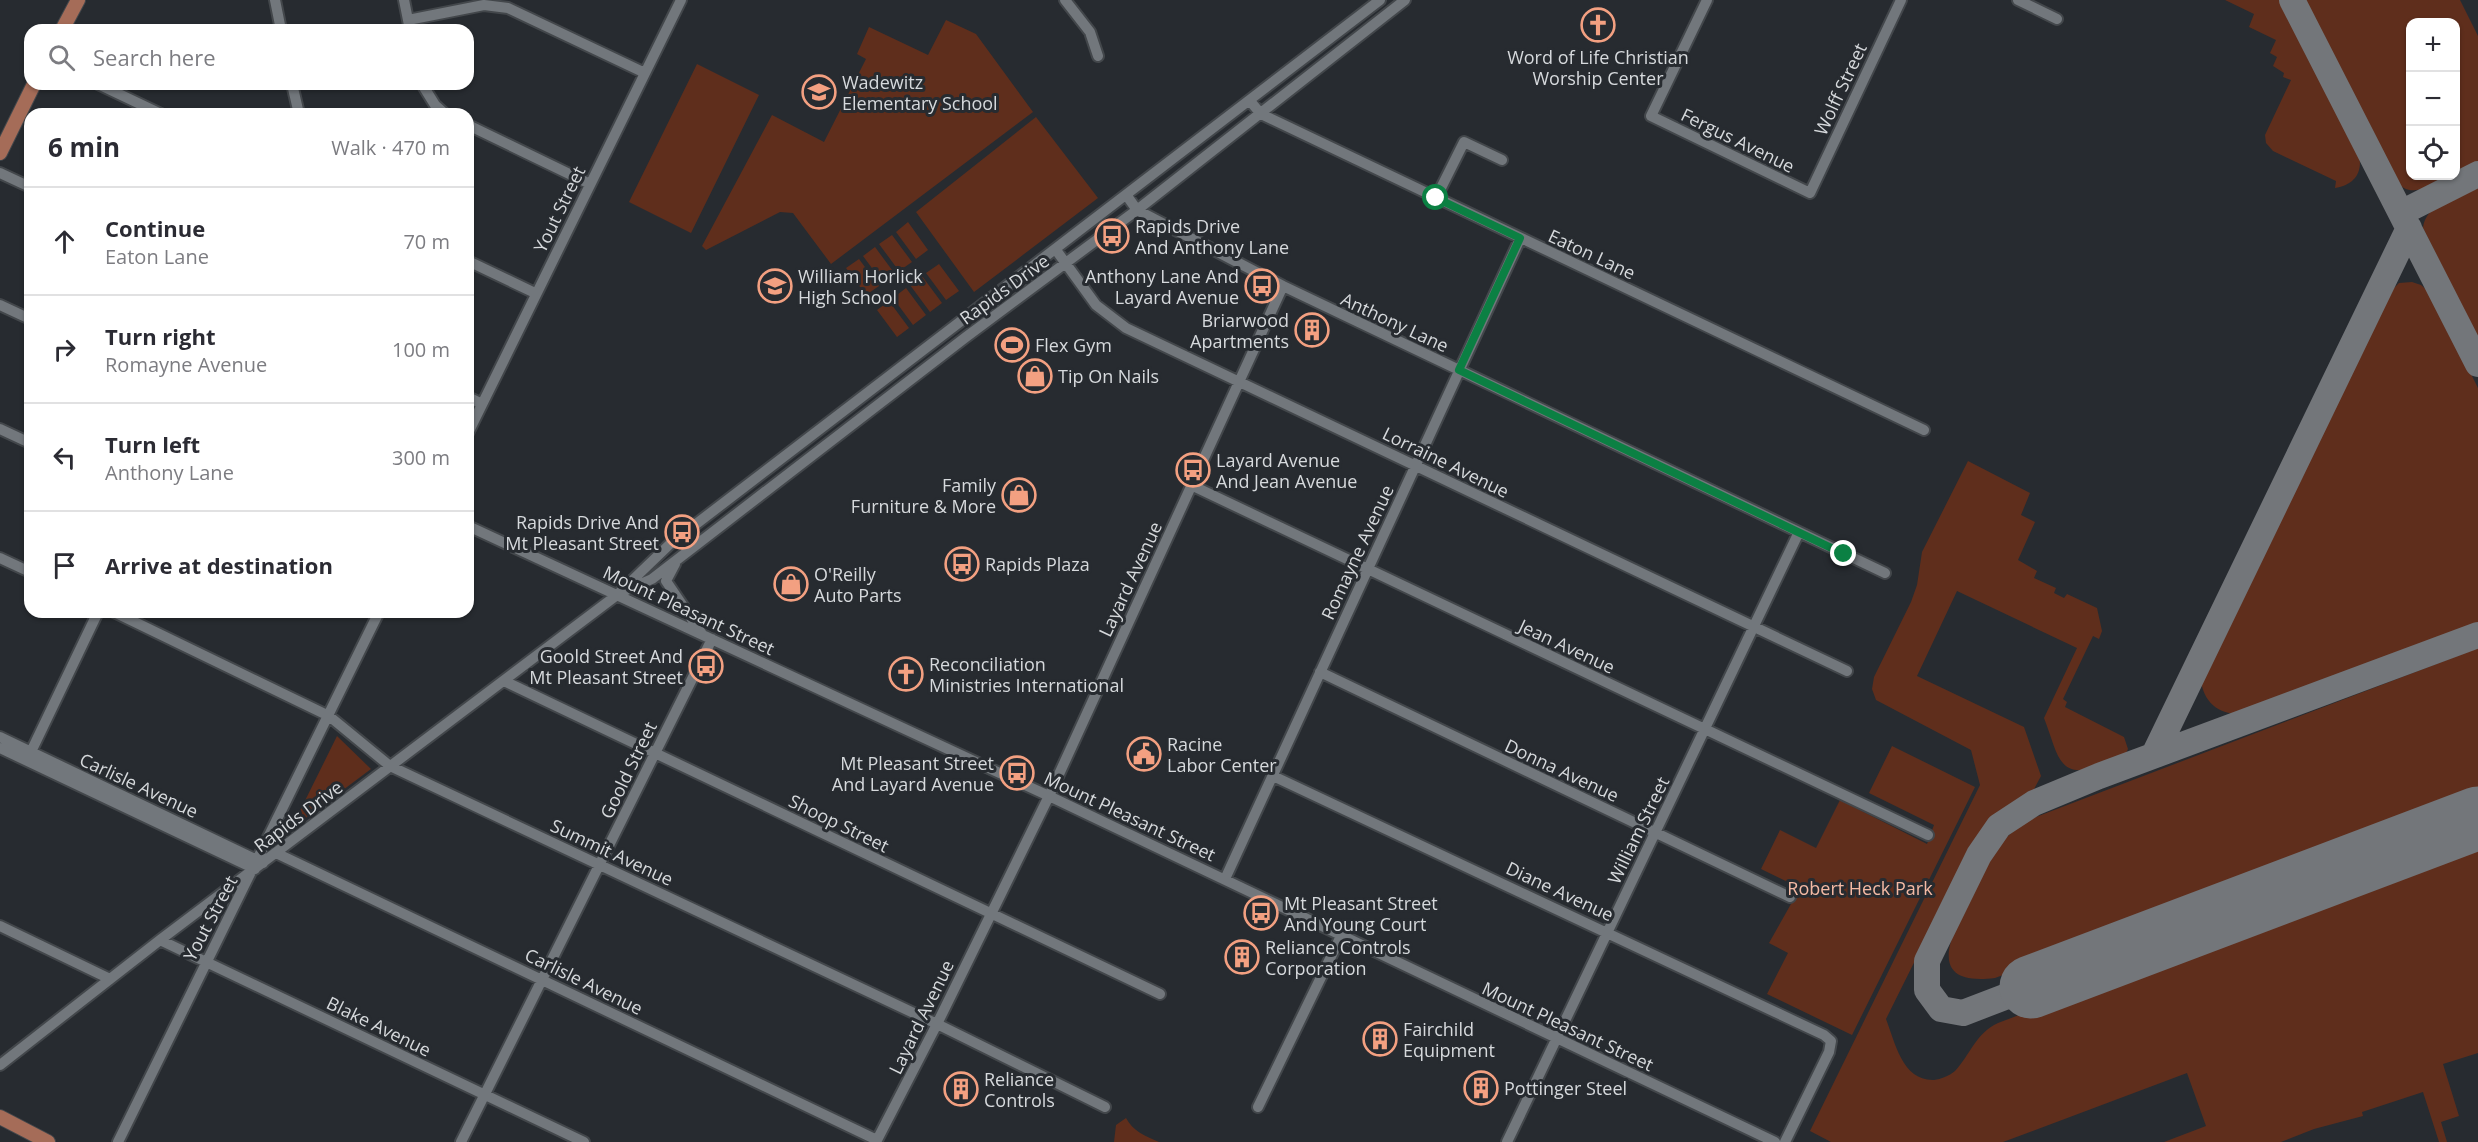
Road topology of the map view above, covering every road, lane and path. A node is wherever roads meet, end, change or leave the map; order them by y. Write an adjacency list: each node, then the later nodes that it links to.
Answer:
1 (78, 0): 13 (main road)
2 (275, 0): 14 (street)
3 (404, 0): 15 (street)
4 (681, 0): 19 (street, Yout Street)
5 (1065, 0): 18 (street)
6 (1380, 0): 12 (street, Rapids Drive)
7 (1406, 0): 17 (street, Rapids Drive)
8 (1707, 0): 35 (street, Fergus Avenue)
9 (1901, 0): 35 (street, Wolff Street)
10 (2018, 0): 11 (street)
11 (2057, 19)
12 (1353, 21): 17 (street); 24 (street, Rapids Drive)
13 (65, 24)
14 (280, 24)
15 (409, 24)
16 (413, 24): 19 (street)
17 (1363, 33): 28 (street, Rapids Drive)
18 (1098, 56)
19 (645, 73): 34 (street, Yout Street)
20 (31, 90): 30 (main road)
21 (111, 90): 25 (street)
22 (293, 90): 26 (street)
23 (425, 90): 27 (street)
24 (1250, 101): 28 (street, Eaton Lane); 36 (street, Rapids Drive)
25 (148, 108)
26 (298, 108)
27 (439, 108)
28 (1261, 114): 37 (street, Eaton Lane); 38 (street, Rapids Drive)
29 (474, 128): 34 (street)
30 (0, 153)
31 (1502, 160): 37 (street)
32 (0, 173): 33 (street)
33 (24, 184)
34 (590, 184): 44 (street, Yout Street)
35 (1810, 193)
36 (1127, 196): 38 (street, Anthony Lane); 40 (street, Rapids Drive)
37 (1436, 198): 39 (street, Eaton Lane)
38 (1137, 210): 42 (street, Rapids Drive); 43 (street, Anthony Lane)
39 (1520, 238): 47 (street, Romayne Avenue); 53 (street, Eaton Lane)
40 (1056, 250): 42 (street, Lorraine Avenue); 64 (street, Rapids Drive)
41 (474, 264): 44 (street)
42 (1065, 264): 48 (street, Lorraine Avenue); 59 (street, Rapids Drive)
43 (1283, 286): 47 (street, Anthony Lane); 48 (street, Layard Avenue)
44 (535, 293): 50 (street, Yout Street)
45 (0, 304): 46 (street)
46 (24, 316)
47 (1459, 370): 55 (street, Romayne Avenue); 58 (street, Anthony Lane)
48 (1239, 381): 55 (street, Lorraine Avenue); 56 (street, Layard Avenue)
49 (474, 400): 50 (street)
50 (482, 404): 51 (street, Yout Street)
51 (474, 421)
52 (0, 429): 54 (street)
53 (1924, 430)
54 (24, 440)
55 (1415, 465): 62 (street, Romayne Avenue); 68 (street, Lorraine Avenue)
56 (1191, 485): 62 (street, Jean Avenue); 81 (street, Layard Avenue)
57 (474, 529): 64 (street, Mount Pleasant Street)
58 (1799, 532): 63 (street, Anthony Lane); 68 (street, William Street)
59 (680, 557): 64 (street, Rapids Drive); 69 (street)
60 (0, 558): 61 (street)
61 (24, 569)
62 (1368, 569): 71 (street, Romayne Avenue); 74 (street, Jean Avenue)
63 (1885, 573)
64 (617, 594): 69 (street, Mount Pleasant Street); 72 (street, Rapids Drive)
65 (95, 618): 78 (street)
66 (126, 618): 73 (street, Summit Avenue)
67 (376, 618): 73 (street, Yout Street)
68 (1754, 627): 70 (street, Lorraine Avenue); 74 (street, William Street)
69 (707, 637): 77 (street, Goold Street); 81 (street, Mount Pleasant Street)
70 (1847, 671)
71 (1320, 672): 80 (street, Romayne Avenue); 82 (street, Donna Avenue)
72 (504, 681): 77 (street, Shoop Street); 79 (street, Rapids Drive)
73 (330, 716): 79 (street, Summit Avenue); 85 (street, Yout Street)
74 (1704, 729): 82 (street, William Street); 83 (street, Jean Avenue)
75 (0, 737): 78 (street, Carlisle Avenue)
76 (0, 748): 78 (street, Carlisle Avenue)
77 (655, 753): 86 (street, Goold Street); 89 (street, Shoop Street)
78 (29, 756): 85 (street, Carlisle Avenue)
79 (390, 766): 84 (street, Rapids Drive); 86 (street, Summit Avenue)
80 (1273, 776): 87 (street, Romayne Avenue); 91 (street, Diane Avenue)
81 (1049, 796): 87 (street, Mount Pleasant Street); 89 (street, Layard Avenue)
82 (1655, 832): 88 (street, Donna Avenue); 91 (street, William Street)
83 (1928, 835)
84 (276, 853): 85 (street, Rapids Drive); 96 (street, Carlisle Avenue)
85 (259, 864): 93 (street, Rapids Drive); 94 (street, Yout Street)
86 (600, 865): 96 (street, Goold Street); 98 (street, Summit Avenue)
87 (1225, 879): 92 (street, Mount Pleasant Street)
88 (1790, 897)
89 (990, 913): 97 (street, Shoop Street); 98 (street, Layard Avenue)
90 (0, 926): 95 (street)
91 (1608, 932): 99 (street, William Street); 112 (street, Diane Avenue)
92 (1341, 936): 99 (street, Mount Pleasant Street); 103 (street)
93 (160, 940): 94 (street, Blake Avenue); 95 (street, Rapids Drive)
94 (206, 961): 101 (street, Blake Avenue); 107 (street, Yout Street)
95 (110, 979): 100 (street, Rapids Drive)
96 (542, 980): 101 (street, Goold Street); 105 (street, Carlisle Avenue)
97 (1160, 994)
98 (938, 1024): 102 (street, Summit Avenue); 105 (street, Layard Avenue)
99 (1556, 1039): 110 (street, William Street); 111 (street, Mount Pleasant Street)
100 (0, 1065)
101 (485, 1095): 108 (street, Goold Street); 109 (street, Blake Avenue)
102 (1105, 1107)
103 (1258, 1107)
104 (0, 1117): 106 (main road)
105 (877, 1141)
106 (48, 1142)
107 (118, 1142)
108 (461, 1142)
109 (584, 1142)
110 (1507, 1142)
111 (1775, 1142)
112 (1785, 1142)

